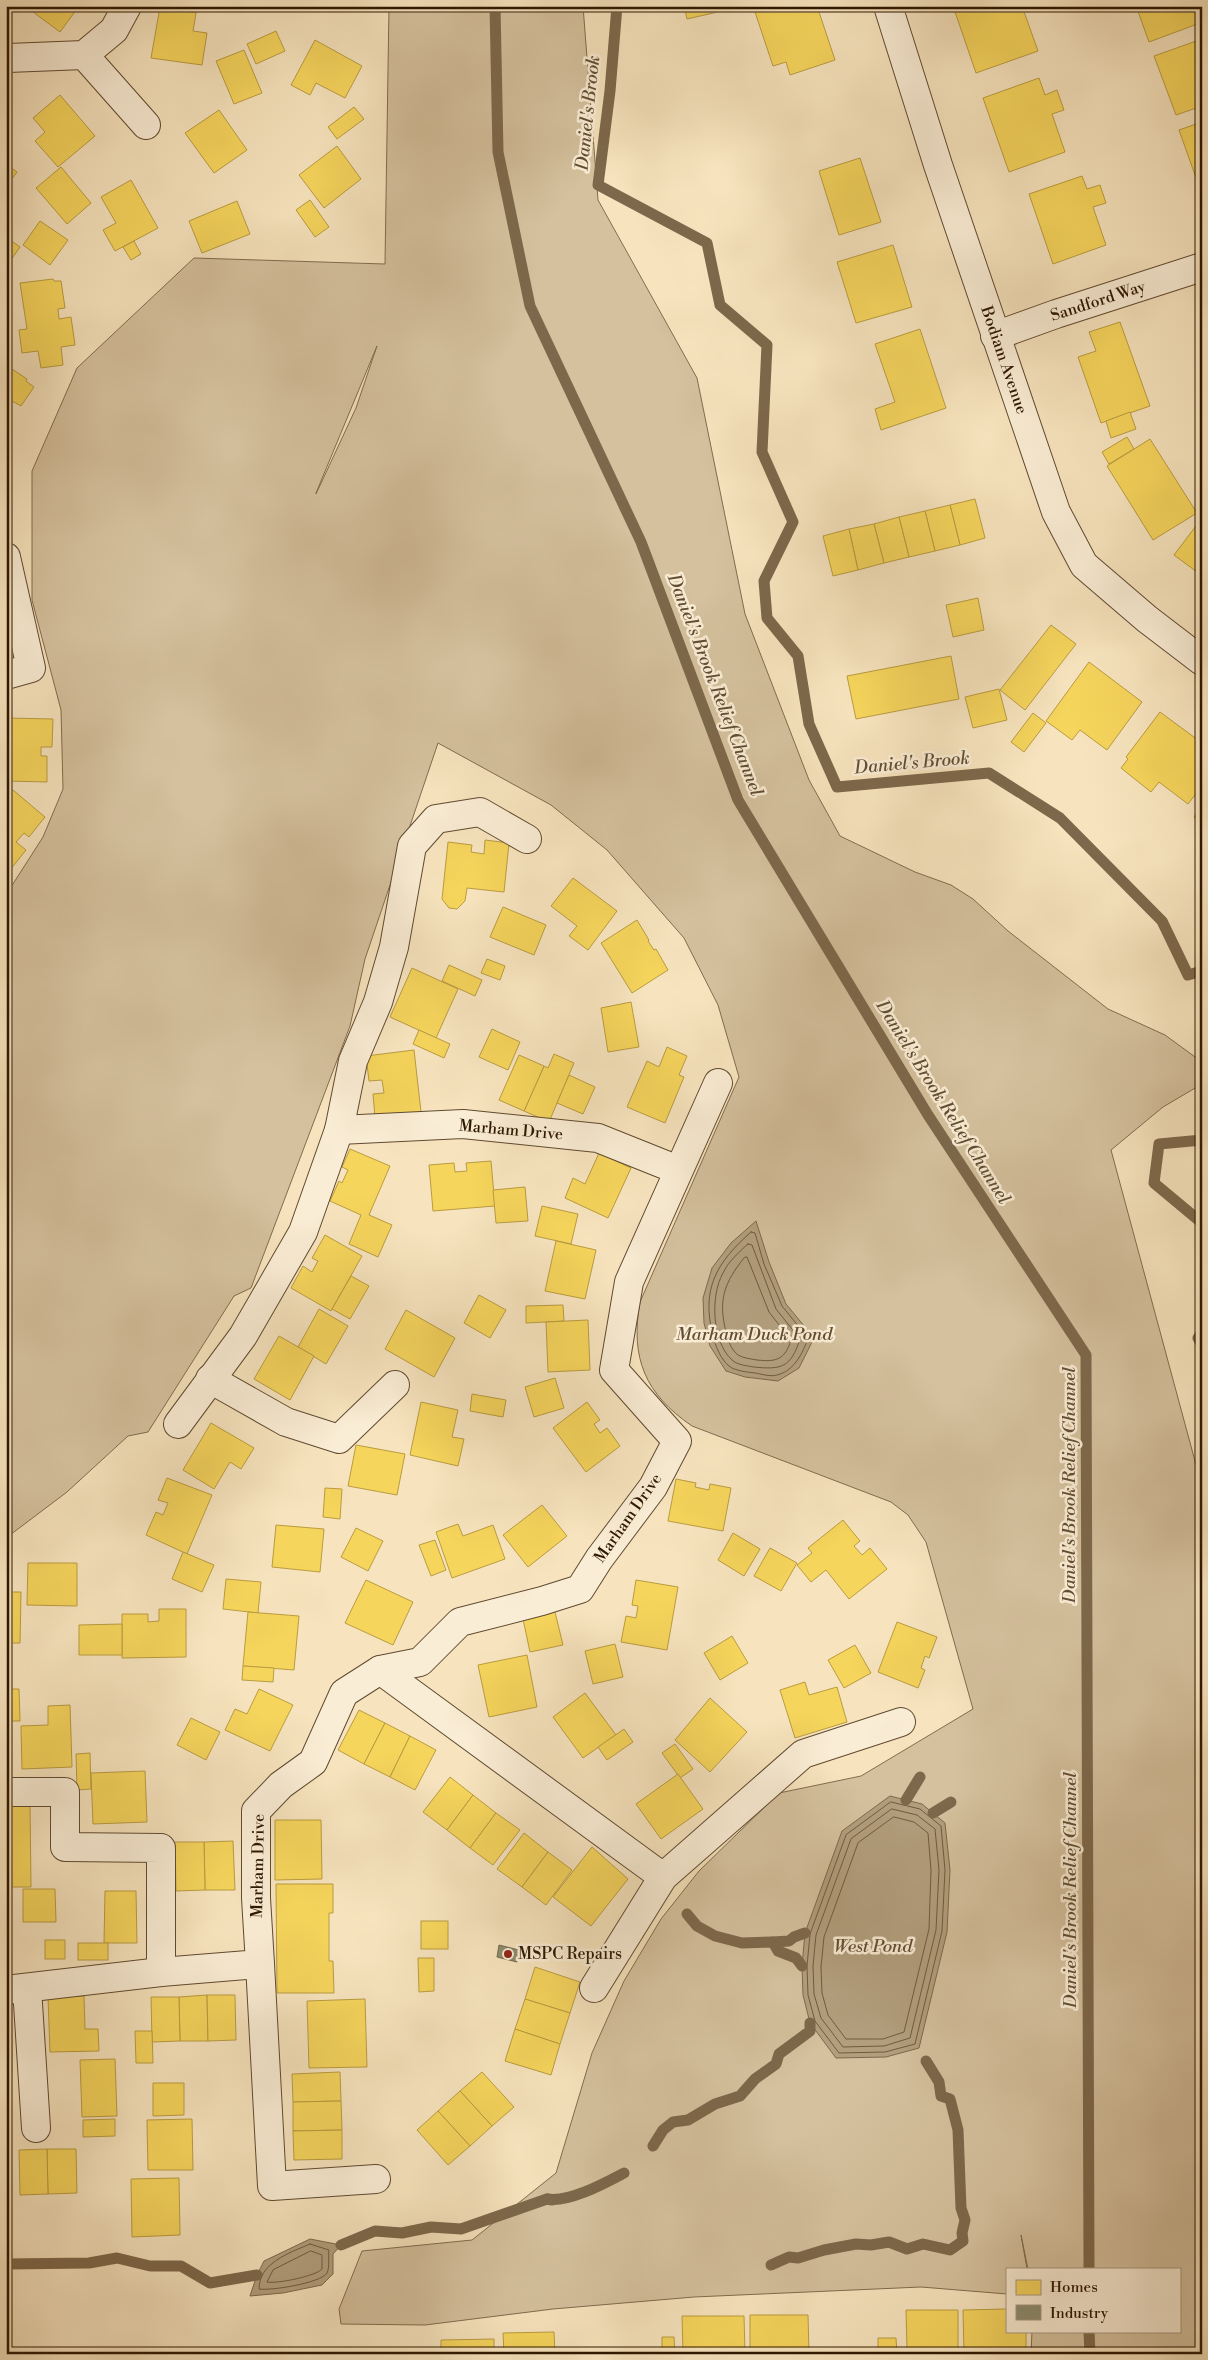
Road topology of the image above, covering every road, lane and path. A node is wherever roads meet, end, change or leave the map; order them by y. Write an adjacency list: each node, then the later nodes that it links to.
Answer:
1 (127, 6): 3 (street)
2 (888, 6): 7 (street, Bodiam Avenue)
3 (84, 55): 4 (street); 5 (street)
4 (6, 60)
5 (146, 126)
6 (1202, 267): 7 (street, Sandford Way)
7 (995, 336): 9 (street, Bodiam Avenue)
8 (6, 557): 10 (street)
9 (1202, 661)
10 (6, 675)
11 (527, 839): 13 (street)
12 (718, 1083): 14 (street, Marham Drive)
13 (339, 1130): 14 (street, Marham Drive); 15 (street)
14 (678, 1170): 18 (street, Marham Drive)
15 (210, 1379): 16 (street); 17 (street)
16 (395, 1385)
17 (178, 1424)
18 (380, 1670): 21 (street); 22 (street, Marham Drive)
19 (901, 1722): 21 (street)
20 (6, 1792): 23 (street)
21 (663, 1877): 24 (street)
22 (260, 1964): 23 (street); 27 (street, Marham Drive)
23 (161, 1972): 25 (street)
24 (594, 1988)
25 (17, 1989): 26 (street)
26 (36, 2128)
27 (376, 2179)

